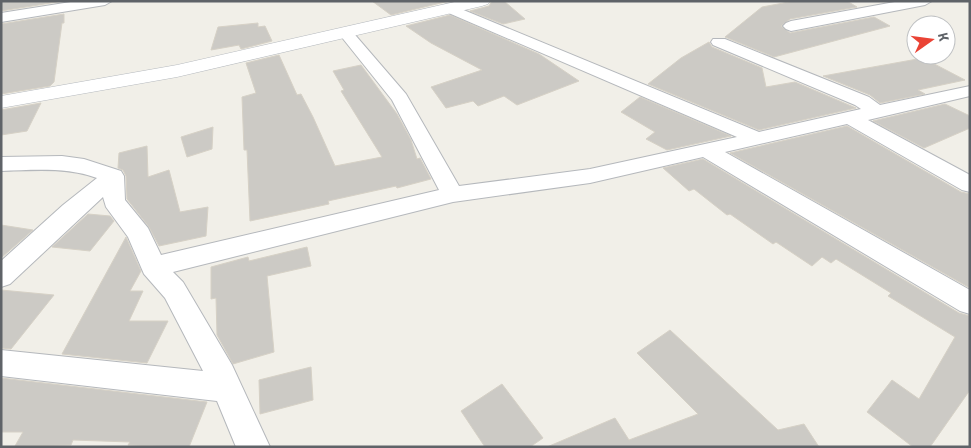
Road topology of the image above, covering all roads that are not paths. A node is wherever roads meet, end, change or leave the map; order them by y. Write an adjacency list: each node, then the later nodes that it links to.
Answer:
1 (105, 1): 5 (street)
2 (482, 1): 4 (main road)
3 (917, 2): 6 (street)
4 (449, 8): 7 (main road); 13 (street)
5 (1, 18)
6 (791, 26)
7 (345, 32): 10 (main road); 18 (street)
8 (720, 42): 11 (street)
9 (970, 91): 11 (street)
10 (1, 102)
11 (875, 111): 12 (street)
12 (850, 118): 13 (street); 17 (street)
13 (757, 138): 14 (street)
14 (706, 150): 18 (street); 21 (street)
15 (1, 164): 16 (street)
16 (113, 176): 19 (street); 20 (street)
17 (970, 184)
18 (453, 194): 19 (street)
19 (153, 267): 23 (street)
20 (1, 277)
21 (970, 303)
22 (1, 362): 23 (street)
23 (227, 388): 24 (street)
24 (253, 447)

